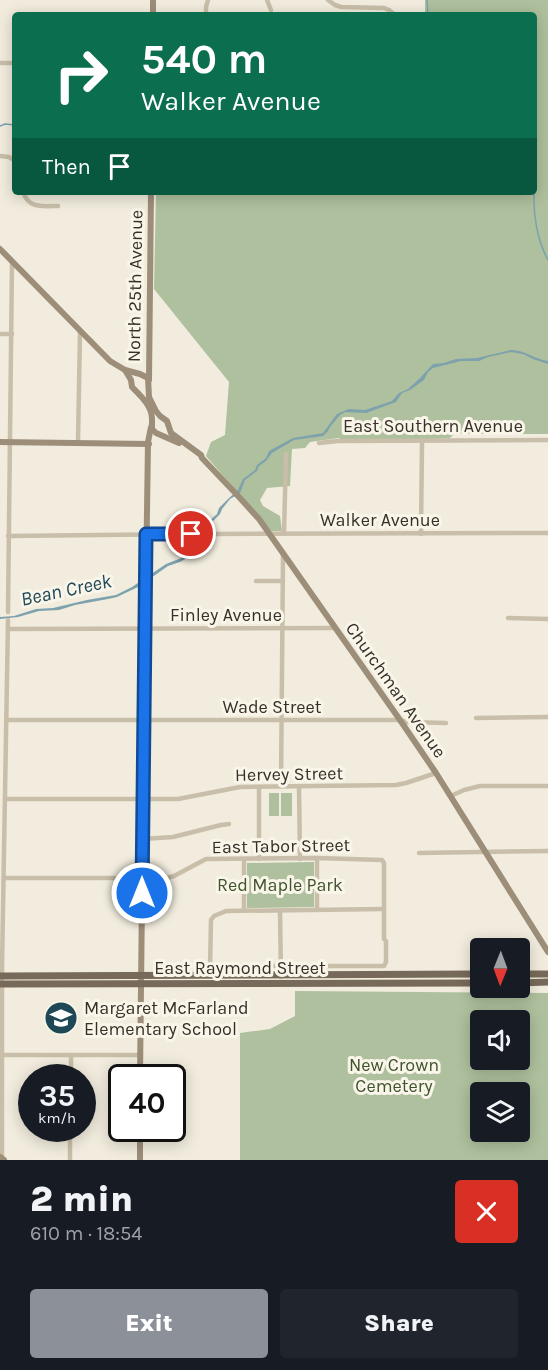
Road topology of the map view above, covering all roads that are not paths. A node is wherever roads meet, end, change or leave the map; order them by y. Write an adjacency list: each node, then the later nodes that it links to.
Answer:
1 (267, 0): 3 (street)
2 (328, 0): 4 (street)
3 (271, 10)
4 (391, 12)
5 (24, 195): 7 (street)
6 (151, 195): 15 (main road, North 25th Avenue)
7 (58, 206)
8 (0, 249): 9 (main road, Churchman Avenue)
9 (12, 261): 10 (main road, Churchman Avenue); 12 (street)
10 (80, 332): 13 (main road, Churchman Avenue); 24 (street)
11 (0, 334): 12 (street)
12 (12, 334): 23 (street)
13 (125, 370): 14 (main road, Churchman Avenue); 16 (main road, Churchman Avenue)
14 (140, 374): 15 (main road, Churchman Avenue); 16 (main road)
15 (149, 380): 17 (main road, Churchman Avenue)
16 (132, 383): 18 (main road, Churchman Avenue)
17 (160, 416): 18 (main road); 19 (main road, Churchman Avenue)
18 (152, 424): 20 (main road, Churchman Avenue); 27 (main road)
19 (168, 426): 20 (main road); 29 (main road, Churchman Avenue)
20 (159, 434): 27 (main road); 29 (main road, Churchman Avenue)
21 (548, 440): 25 (street, East Southern Avenue)
22 (0, 442): 23 (main road)
23 (10, 442): 24 (main road); 37 (street)
24 (78, 442): 27 (main road)
25 (422, 442): 26 (street, East Southern Avenue); 36 (street)
26 (319, 443)
27 (149, 444): 31 (main road)
28 (286, 454): 35 (street)
29 (202, 458): 34 (main road, Churchman Avenue)
30 (548, 533): 36 (street, Walker Avenue)
31 (146, 534): 32 (street); 37 (street); 48 (main road)
32 (191, 534)
33 (212, 534): 34 (street, Walker Avenue)
34 (269, 534): 35 (street, Walker Avenue); 38 (main road, Churchman Avenue)
35 (284, 534): 36 (street, Walker Avenue)
36 (422, 534)
37 (8, 536): 41 (street)
38 (283, 554): 39 (street); 46 (main road, Churchman Avenue)
39 (283, 581): 40 (street, Finley Avenue); 45 (street)
40 (256, 582)
41 (8, 612)
42 (508, 618): 43 (street)
43 (548, 619)
44 (8, 620): 47 (street)
45 (282, 628): 46 (street, Finley Avenue); 48 (street, Finley Avenue); 55 (street)
46 (336, 628): 56 (main road, Churchman Avenue)
47 (8, 629): 48 (street, Finley Avenue); 50 (street)
48 (145, 629): 54 (main road)
49 (0, 666): 50 (street)
50 (7, 666): 53 (street)
51 (476, 717): 52 (street)
52 (548, 717)
53 (7, 720): 54 (street, Wade Street); 64 (street)
54 (144, 720): 55 (street, Wade Street); 65 (main road)
55 (281, 720): 56 (street, Wade Street); 59 (street)
56 (400, 720): 57 (street, Wade Street); 58 (main road, Churchman Avenue)
57 (446, 723)
58 (436, 773): 60 (street, Hervey Street); 63 (main road, Churchman Avenue)
59 (280, 786): 60 (street, Hervey Street); 62 (street, Hervey Street)
60 (299, 786): 74 (street)
61 (548, 786): 63 (street)
62 (259, 787): 65 (street, Hervey Street); 73 (street)
63 (451, 796): 69 (main road, Churchman Avenue)
64 (6, 799): 65 (street, Hervey Street); 75 (street)
65 (143, 799): 67 (main road)
66 (229, 824): 67 (street)
67 (142, 839): 76 (main road)
68 (548, 851): 69 (street)
69 (486, 852): 70 (street); 81 (main road, Churchman Avenue)
70 (418, 853)
71 (317, 858): 74 (street, East Tabor Street); 77 (street); 78 (street, East Tabor Street)
72 (244, 859): 73 (street, East Tabor Street); 76 (street, East Tabor Street); 79 (street)
73 (259, 859): 74 (street, East Tabor Street)
74 (300, 859)
75 (4, 878): 76 (street, East Tabor Street); 90 (street)
76 (142, 878): 87 (main road)
77 (317, 909): 78 (street); 80 (street)
78 (384, 909): 83 (street)
79 (244, 910): 80 (street); 82 (street)
80 (280, 910): 83 (street)
81 (548, 952)
82 (210, 966): 83 (street); 88 (street)
83 (280, 966): 89 (street)
84 (470, 974): 89 (main road, East Raymond Street)
85 (530, 974): 86 (main road)
86 (548, 974)
87 (141, 975): 88 (main road, East Raymond Street); 90 (main road, East Raymond Street); 92 (main road)
88 (210, 975): 89 (main road, East Raymond Street)
89 (281, 975): 93 (street)
90 (1, 976): 96 (street)
91 (548, 982): 95 (main road)
92 (141, 983): 93 (main road, East Raymond Street); 96 (main road, East Raymond Street); 99 (main road)
93 (281, 983): 94 (main road, East Raymond Street)
94 (470, 983)
95 (530, 983)
96 (1, 984): 97 (street)
97 (3, 1055): 98 (street); 104 (street)
98 (71, 1055): 99 (street); 100 (street)
99 (140, 1055): 101 (main road)
100 (71, 1064)
101 (140, 1064)
102 (70, 1142): 105 (street)
103 (140, 1142): 106 (main road)
104 (2, 1158)
105 (70, 1160)
106 (140, 1160)

